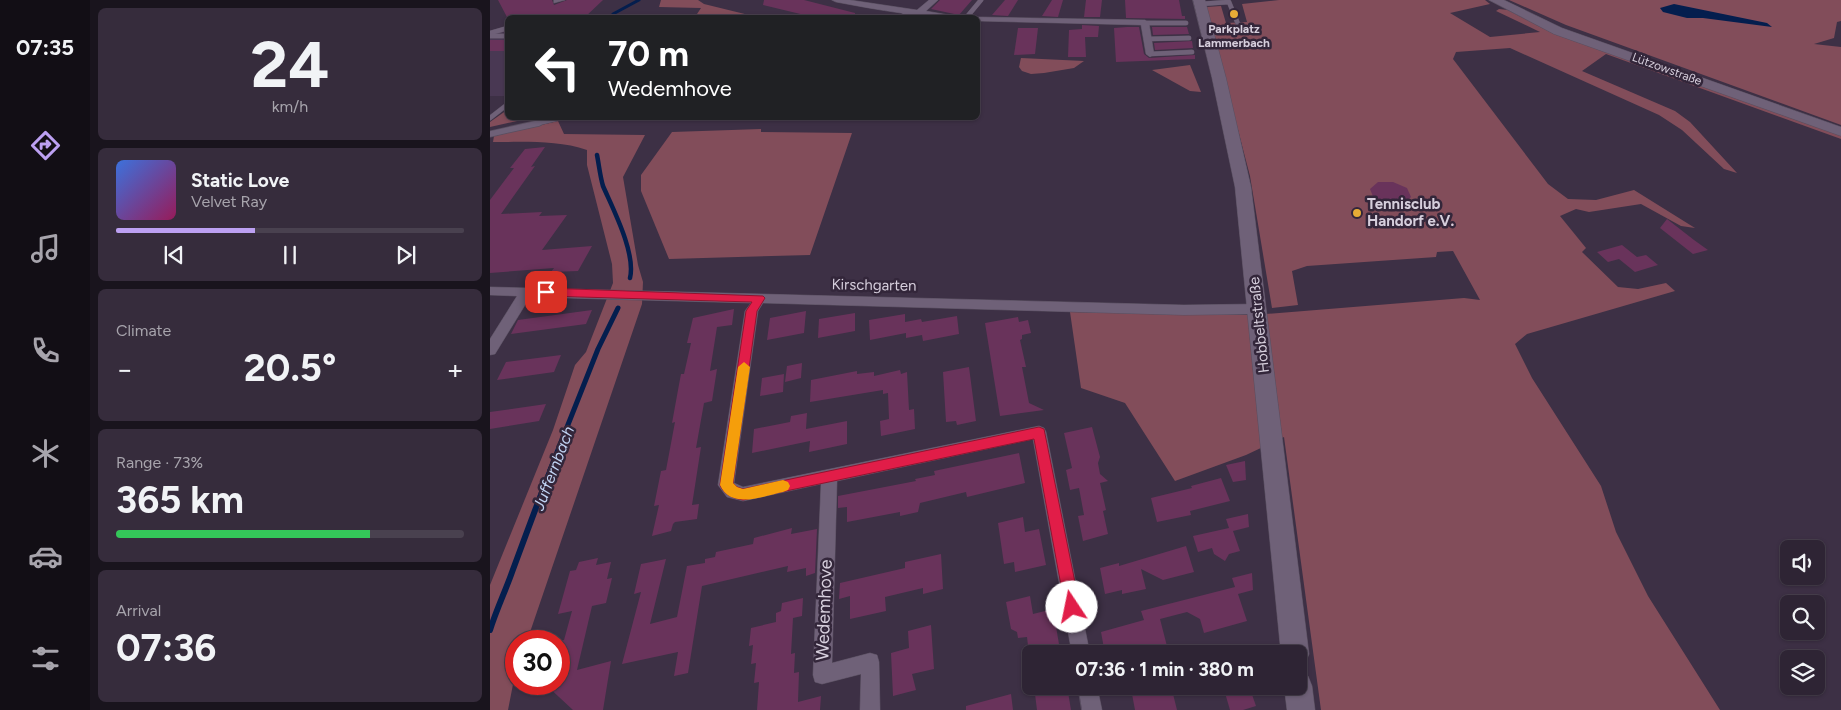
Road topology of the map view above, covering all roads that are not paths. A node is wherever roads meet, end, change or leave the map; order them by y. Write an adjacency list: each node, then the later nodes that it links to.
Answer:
1 (836, 0): 7 (street)
2 (934, 0): 6 (street)
3 (981, 0): 9 (lane)
4 (1495, 0): 24 (street, Lützowstraße)
5 (1200, 2): 14 (lane); 29 (street, Hobbeltstraße)
6 (919, 13): 7 (street); 8 (street)
7 (904, 15)
8 (936, 15)
9 (968, 15)
10 (980, 19): 11 (street)
11 (1145, 23): 12 (lane); 18 (street)
12 (1186, 23)
13 (505, 29): 15 (lane)
14 (1249, 29)
15 (490, 34): 16 (lane)
16 (505, 36)
17 (1189, 38): 18 (lane)
18 (1147, 39): 20 (street)
19 (1192, 52): 20 (lane)
20 (1150, 54)
21 (505, 106): 22 (lane)
22 (490, 118)
23 (551, 120): 25 (lane)
24 (1841, 132)
25 (490, 134)
26 (490, 291): 27 (street, Kirschgarten)
27 (527, 292): 28 (street, Kirschgarten); 30 (street)
28 (760, 298): 29 (street, Kirschgarten); 31 (street)
29 (1258, 309): 33 (street, Hobbeltstraße)
30 (490, 350)
31 (829, 477): 32 (street); 36 (street, Wedemhove)
32 (1079, 645)
33 (1294, 645)
34 (1089, 695): 37 (street)
35 (1299, 695): 38 (street)
36 (870, 710)
37 (1092, 710)
38 (1300, 710)

